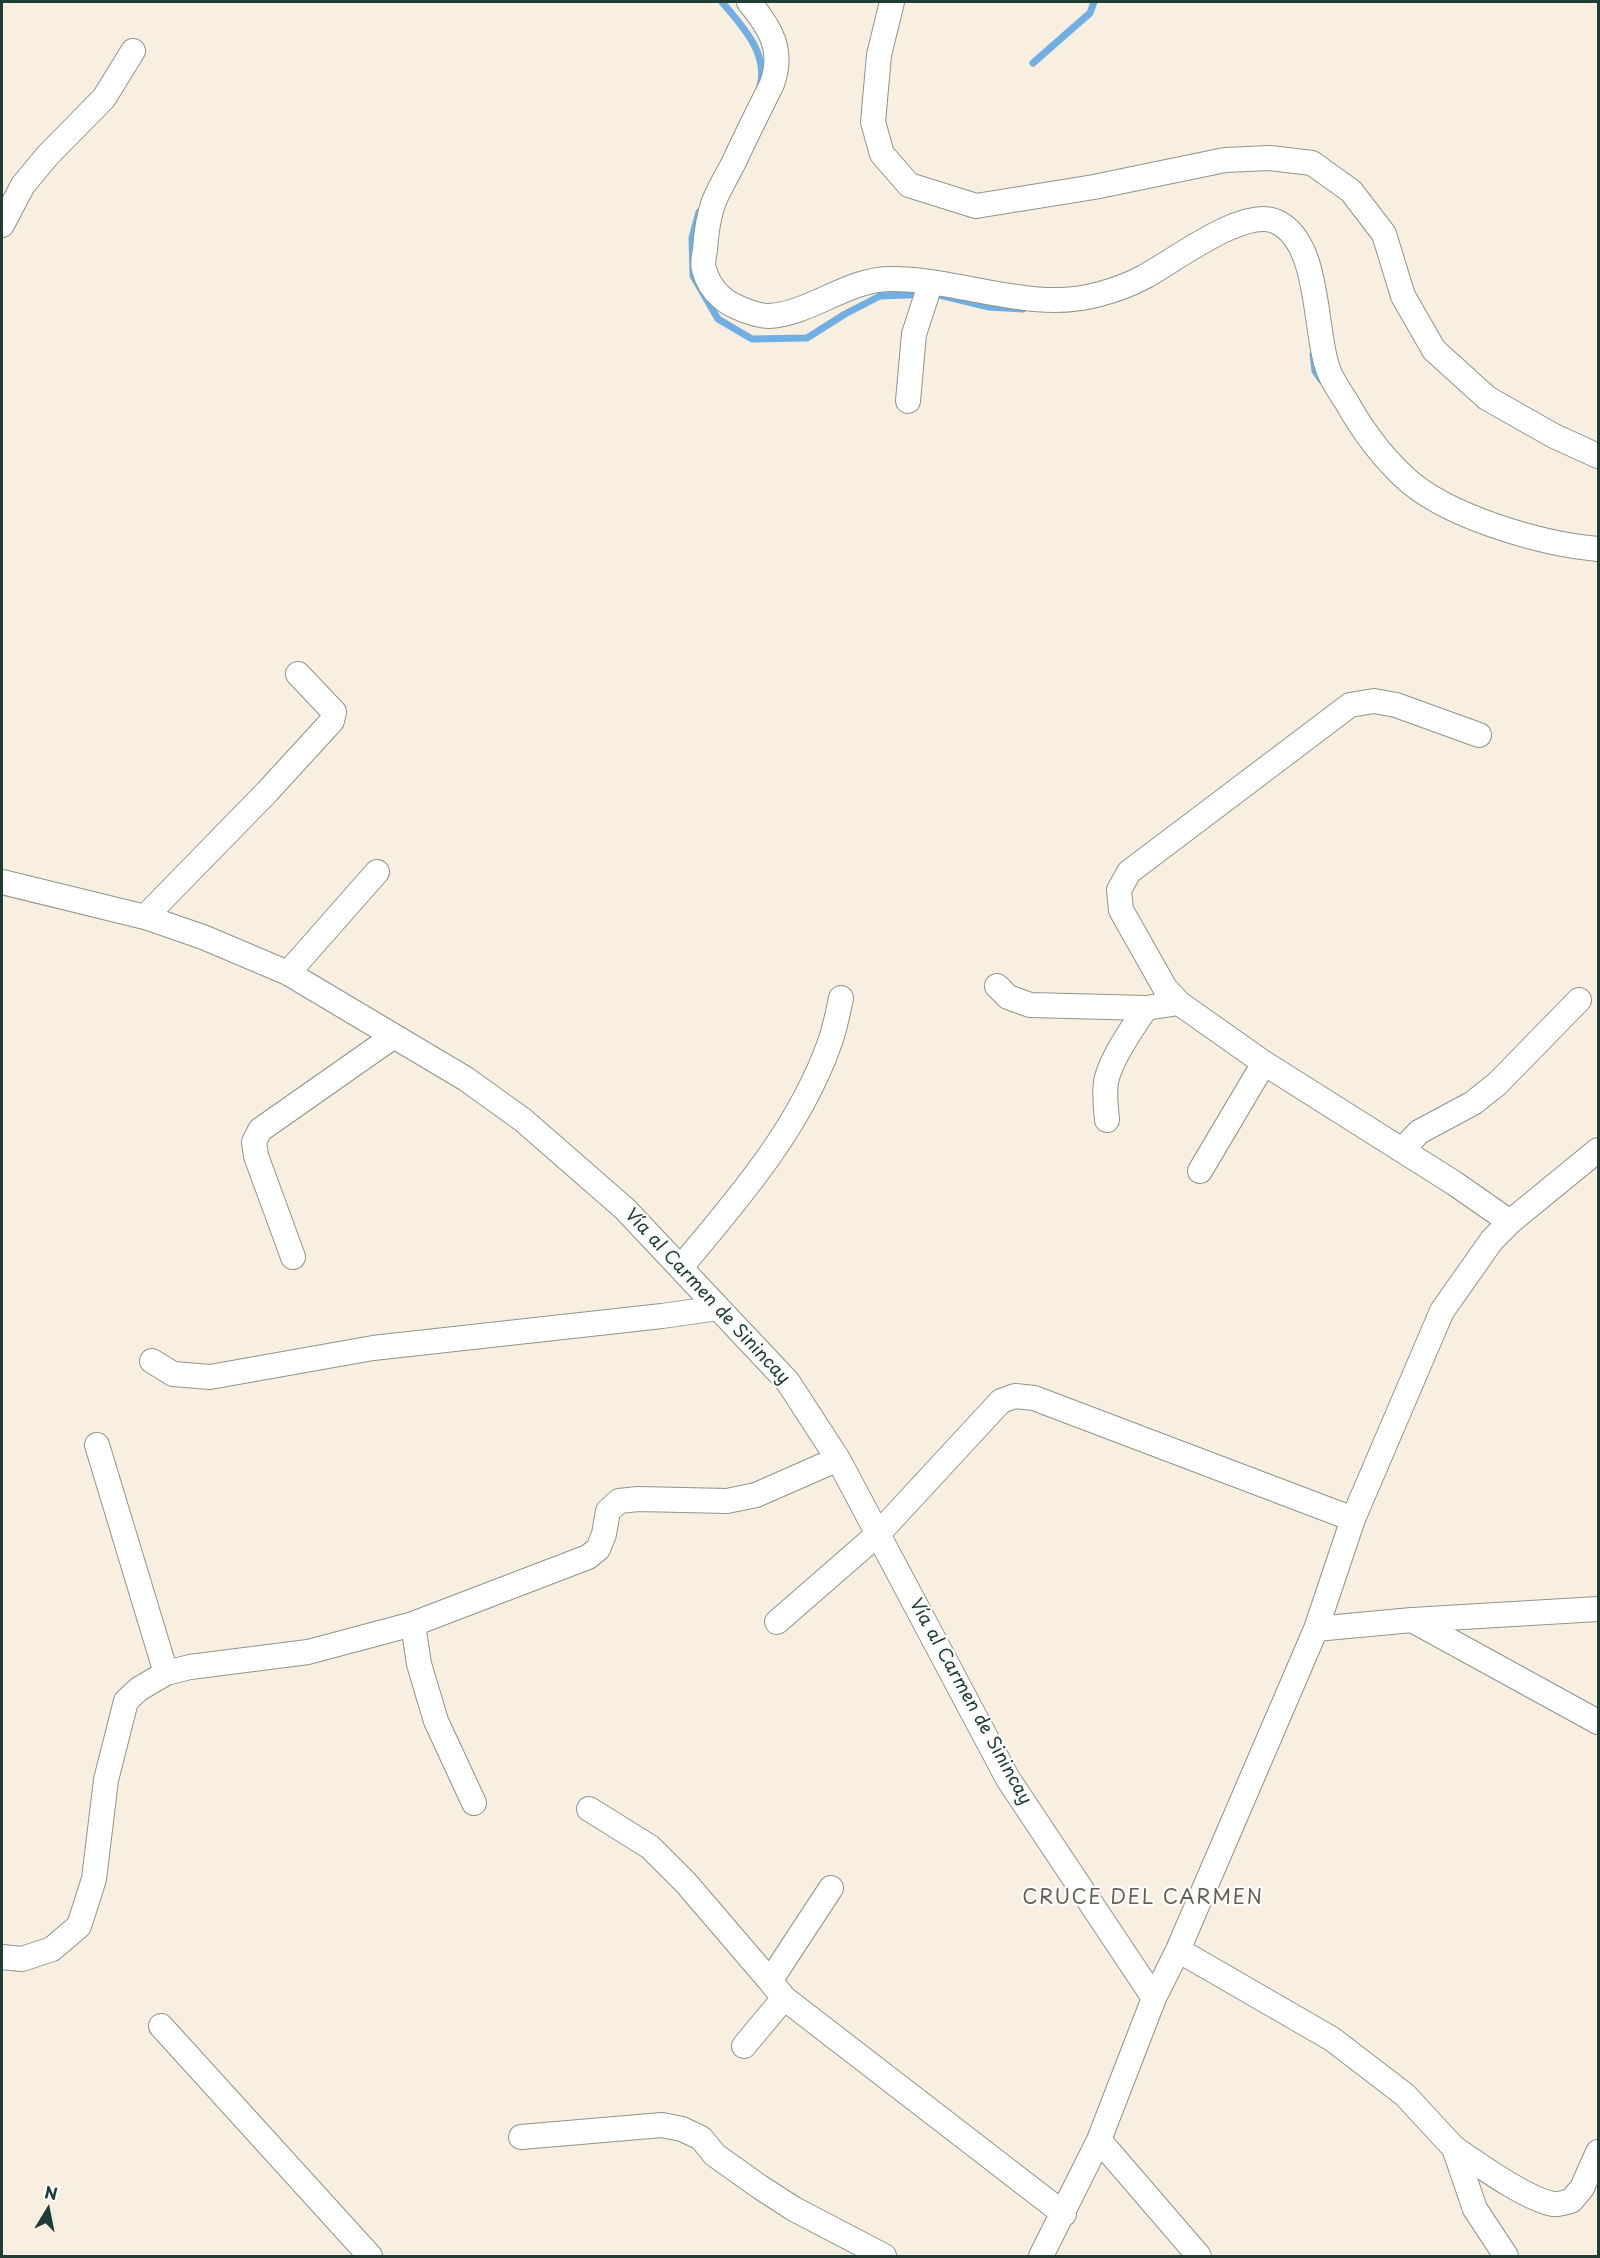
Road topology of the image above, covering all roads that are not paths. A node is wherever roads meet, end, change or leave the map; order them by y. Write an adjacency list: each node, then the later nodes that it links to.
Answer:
1 (749, 2): 5 (street)
2 (892, 2): 7 (street)
3 (133, 51): 4 (street)
4 (2, 225)
5 (931, 282): 6 (street); 8 (street)
6 (908, 401)
7 (1599, 456)
8 (1599, 549)
9 (298, 674): 13 (street)
10 (1479, 735): 18 (street)
11 (377, 872): 14 (street)
12 (2, 882): 13 (street, Vía al Carmen de Sinincay)
13 (145, 917): 14 (street, Vía al Carmen de Sinincay)
14 (288, 973): 20 (street, Vía al Carmen de Sinincay)
15 (997, 986): 19 (street)
16 (841, 998): 28 (street)
17 (1579, 1000): 23 (street)
18 (1179, 1003): 19 (street); 21 (street)
19 (1146, 1008): 22 (street)
20 (394, 1036): 27 (street); 28 (street, Vía al Carmen de Sinincay)
21 (1264, 1062): 23 (street); 25 (street)
22 (1107, 1120)
23 (1402, 1150): 26 (street)
24 (1599, 1150): 26 (street)
25 (1200, 1171)
26 (1510, 1222): 33 (street)
27 (293, 1257)
28 (681, 1267): 29 (street, Vía al Carmen de Sinincay)
29 (718, 1308): 30 (street); 32 (street, Vía al Carmen de Sinincay)
30 (152, 1361)
31 (97, 1445): 40 (street)
32 (838, 1459): 34 (street, Vía al Carmen de Sinincay); 38 (street)
33 (1353, 1518): 34 (street); 39 (street)
34 (878, 1534): 37 (street); 48 (street, Vía al Carmen de Sinincay)
35 (1599, 1609): 36 (street)
36 (1412, 1620): 39 (street); 41 (street)
37 (777, 1622)
38 (413, 1624): 40 (street); 42 (street)
39 (1316, 1629): 45 (street)
40 (166, 1673): 46 (street)
41 (1599, 1722)
42 (474, 1803)
43 (589, 1809): 47 (street)
44 (831, 1888): 47 (street)
45 (1178, 1950): 48 (street); 53 (street)
46 (2, 1957)
47 (777, 1989): 50 (street); 55 (street)
48 (1154, 1998): 52 (street)
49 (161, 2026): 56 (street)
50 (744, 2046)
51 (521, 2137): 57 (street)
52 (1100, 2140): 55 (street); 59 (street)
53 (1454, 2148): 54 (street); 60 (street)
54 (1599, 2152)
55 (1064, 2214): 58 (street)
56 (370, 2256)
57 (884, 2256)
58 (1041, 2256)
59 (1199, 2256)
60 (1506, 2256)

